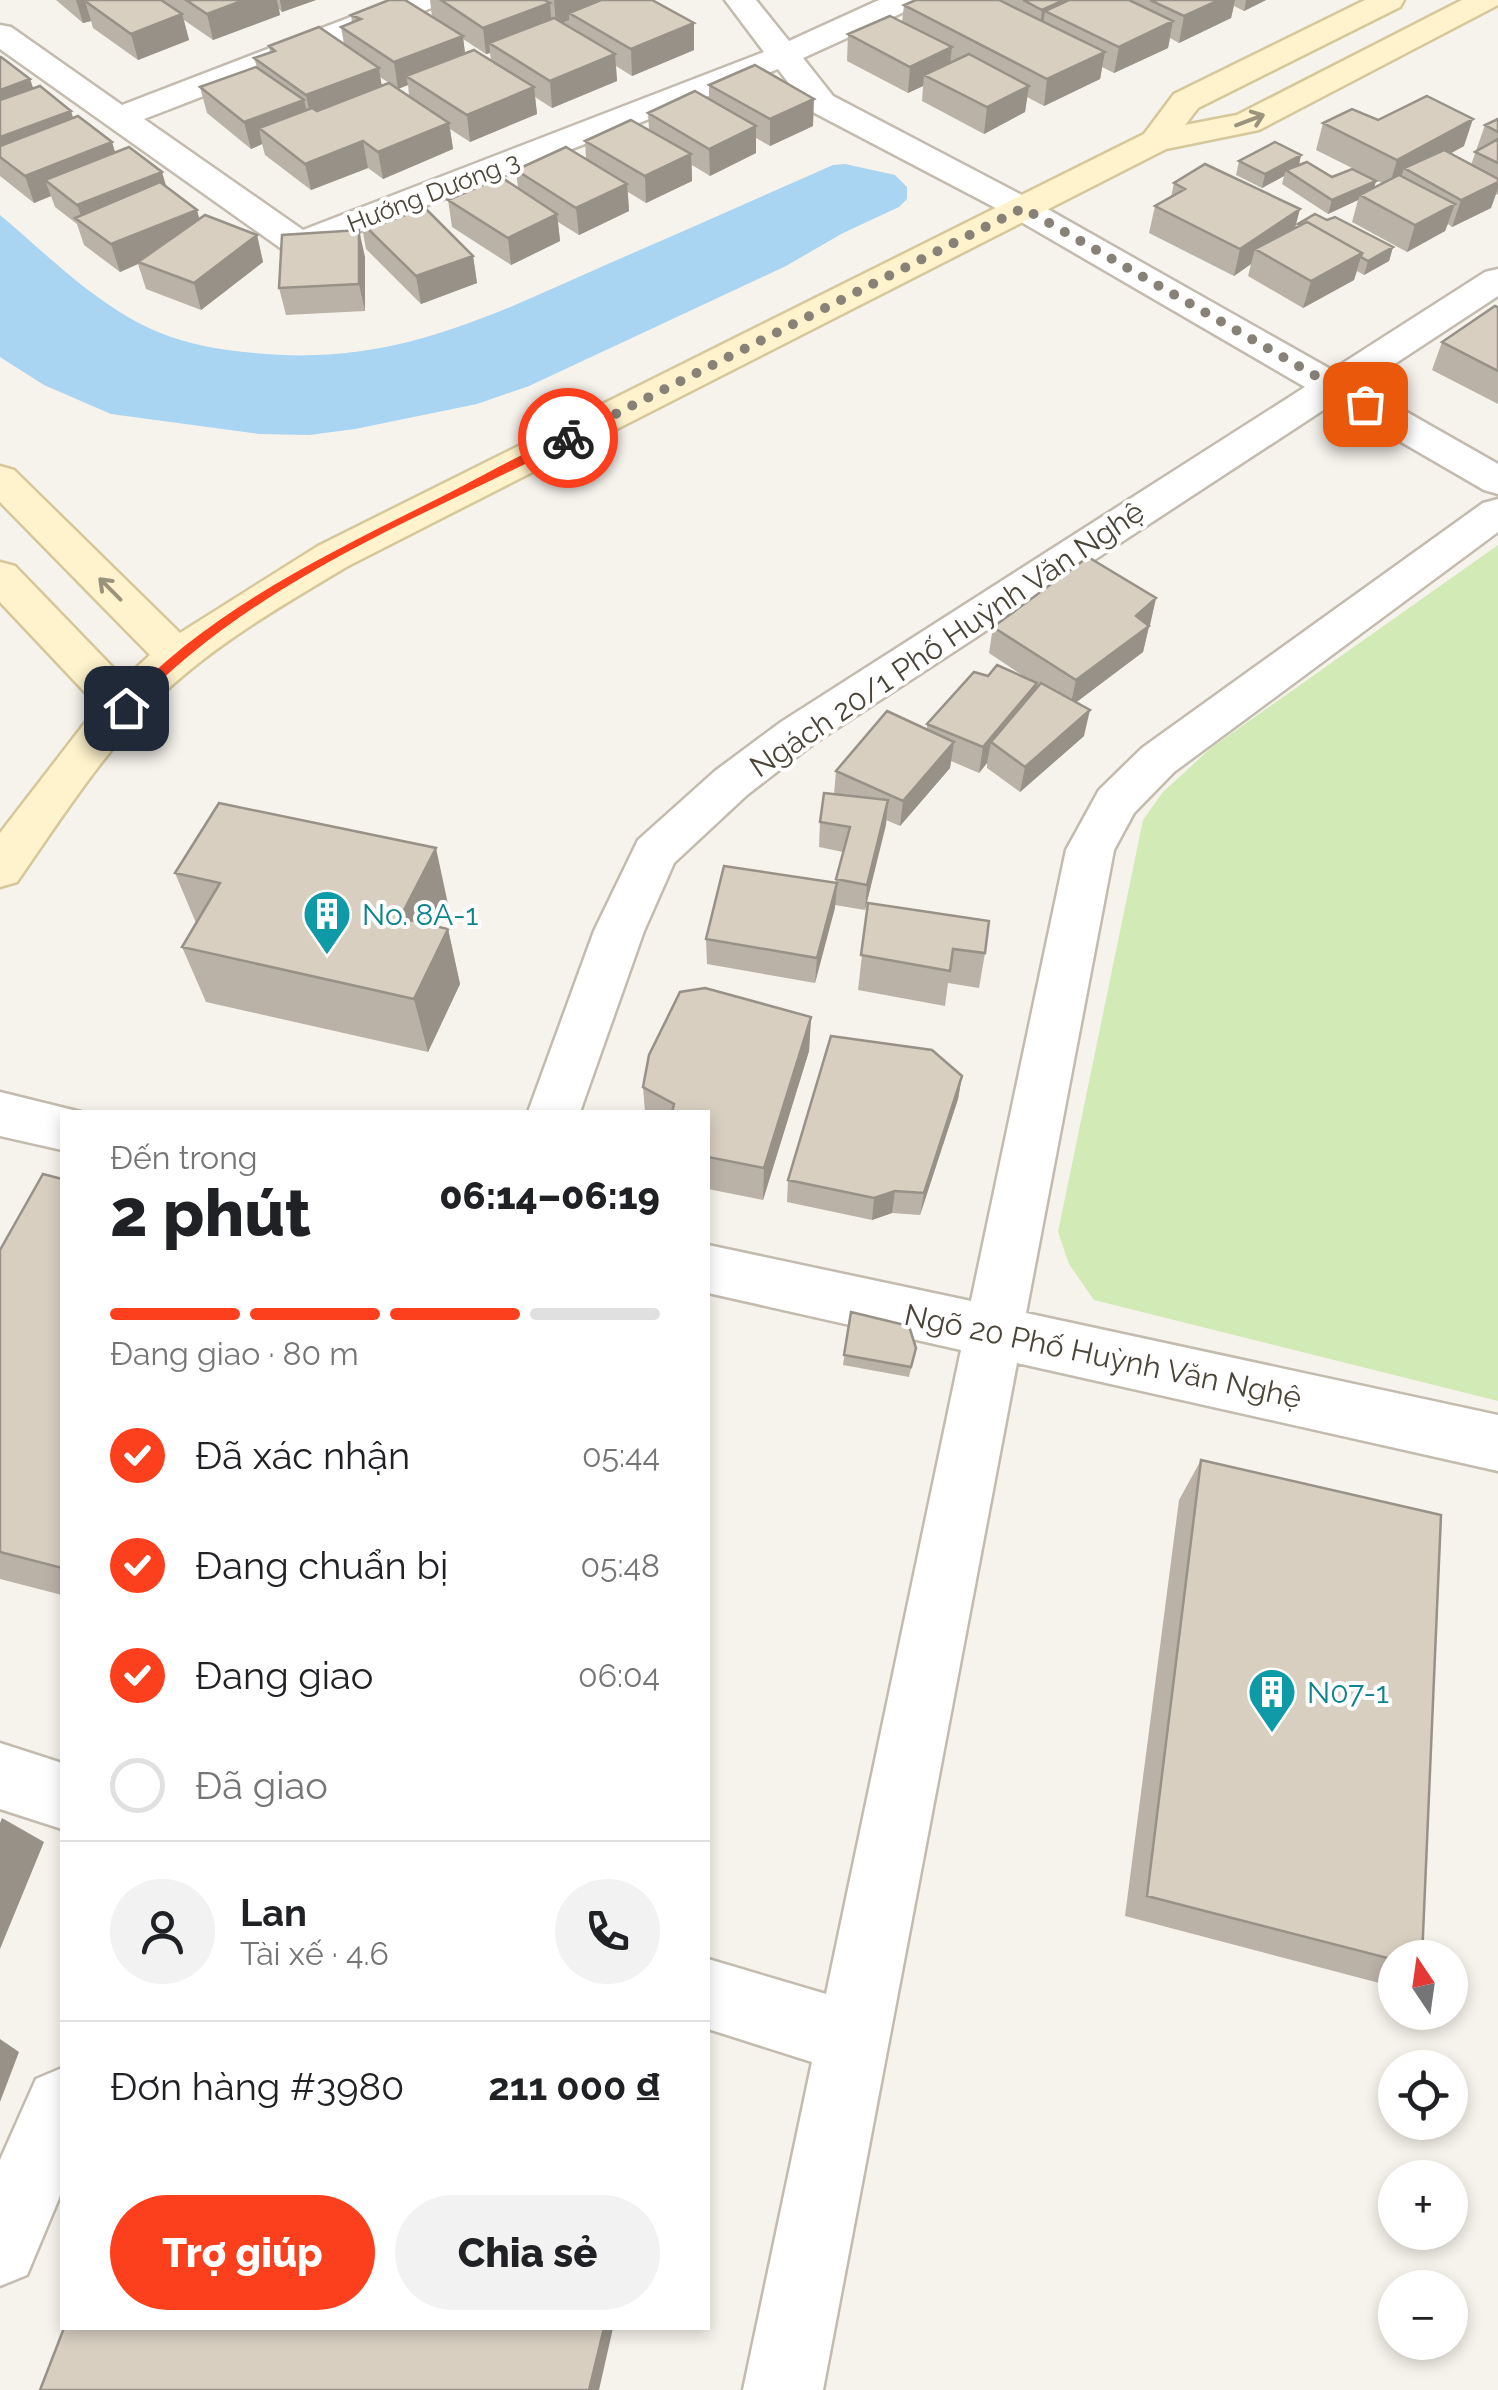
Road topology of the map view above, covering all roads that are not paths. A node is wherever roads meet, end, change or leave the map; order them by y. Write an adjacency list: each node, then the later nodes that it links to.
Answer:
1 (423, 0): 8 (street)
2 (740, 0): 7 (street)
3 (904, 0): 7 (street, Hướng Dương 3)
4 (1388, 0): 9 (street)
5 (1486, 0): 9 (street, one-way to 5)
6 (0, 34): 8 (street, Hướng Dương 3)
7 (782, 56): 8 (street, Hướng Dương 3); 10 (street)
8 (120, 117)
9 (1156, 142): 10 (street)
10 (1023, 208): 12 (street); 17 (street)
11 (1498, 280): 12 (street, Ngách 20/1 Phố Huỳnh Văn Nghệ)
12 (1332, 386): 14 (street); 20 (street, Ngách 20/1 Phố Huỳnh Văn Nghệ)
13 (0, 479): 17 (street, one-way to 13)
14 (1498, 480)
15 (1498, 512): 24 (street)
16 (0, 576): 18 (street)
17 (178, 658): 18 (street)
18 (126, 708): 19 (street)
19 (0, 869)
20 (555, 1110)
21 (0, 1114): 22 (street)
22 (60, 1128)
23 (710, 1270): 24 (street, Ngõ 20 Phố Huỳnh Văn Nghệ)
24 (994, 1332): 25 (street, Ngõ 20 Phố Huỳnh Văn Nghệ); 29 (street)
25 (1498, 1443)
26 (0, 1776): 27 (street)
27 (60, 1795)
28 (710, 1995): 29 (street)
29 (852, 2038): 32 (street)
30 (60, 2110): 31 (street)
31 (0, 2248)
32 (783, 2390)

